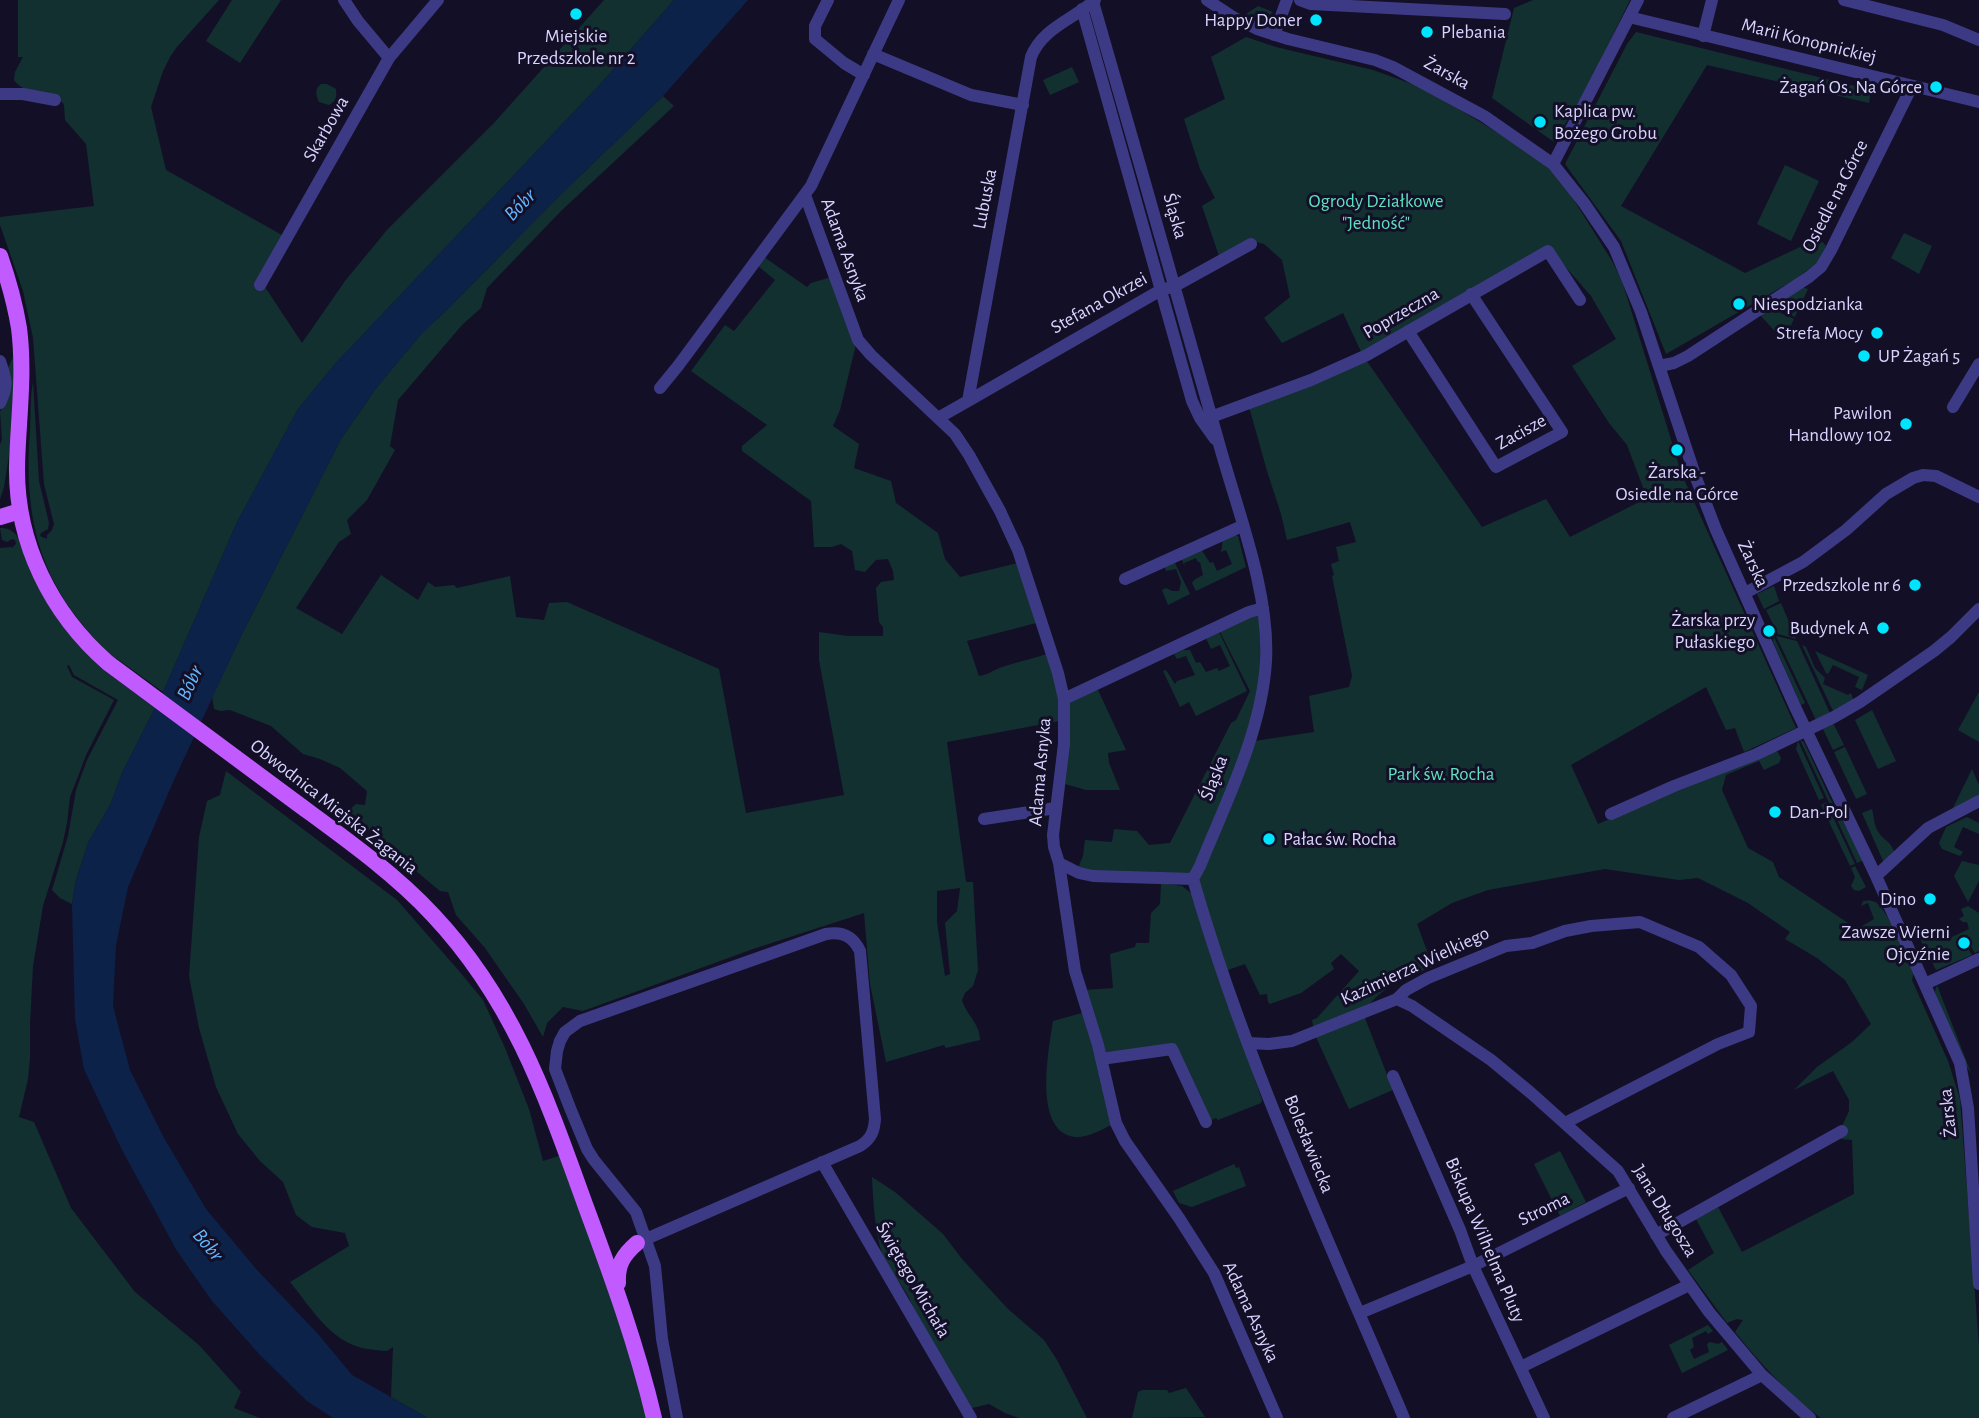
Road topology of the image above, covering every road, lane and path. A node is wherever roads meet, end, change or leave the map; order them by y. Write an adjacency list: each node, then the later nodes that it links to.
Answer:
1 (344, 0): 18 (street)
2 (438, 0): 18 (street, Skarbowa)
3 (828, 0): 19 (street)
4 (899, 0): 17 (street)
5 (1207, 0): 14 (street, Żarska)
6 (1287, 0): 14 (street)
7 (1300, 0): 12 (street)
8 (1638, 0): 13 (street)
9 (1712, 0): 15 (street)
10 (1844, 0): 16 (street)
11 (1090, 4): 24 (street, Lubuska); 30 (street, Śląska); 31 (street, Śląska)
12 (1505, 14)
13 (1629, 18): 15 (street, Marii Konopnickiej); 25 (street)
14 (1274, 35): 25 (street, Żarska)
15 (1703, 36): 20 (street, Marii Konopnickiej)
16 (1979, 40)
17 (873, 54): 19 (street); 24 (street)
18 (389, 58): 29 (street, Skarbowa)
19 (864, 75): 26 (street)
20 (1912, 86): 23 (street, Marii Konopnickiej); 37 (street, Osiedle na Górce)
21 (0, 94): 22 (street)
22 (55, 100)
23 (1979, 103)
24 (1023, 105): 39 (street, Lubuska)
25 (1553, 164): 37 (street, Żarska)
26 (805, 195): 38 (street); 44 (street, Adama Asnyka)
27 (1251, 244): 30 (street, Stefana Okrzei)
28 (0, 256): 47 (main road, Obwodnica Miejska Żagania)
29 (260, 285)
30 (1175, 286): 31 (street, Stefana Okrzei); 43 (street, Śląska)
31 (1161, 290): 39 (street, Stefana Okrzei); 42 (street, Śląska)
32 (1471, 294): 33 (street, Poprzeczna); 34 (street, Poprzeczna); 34 (street, Zacisze)
33 (1580, 300)
34 (1408, 331): 43 (street, Poprzeczna)
35 (0, 361): 40 (street)
36 (1979, 364): 41 (street)
37 (1659, 366): 51 (street, Żarska)
38 (660, 388)
39 (968, 401): 44 (street)
40 (0, 402)
41 (1953, 407)
42 (1195, 409): 43 (street, Poprzeczna); 45 (street, Śląska)
43 (1210, 411): 45 (street, Śląska)
44 (938, 418): 54 (street, Adama Asnyka)
45 (1218, 442): 49 (street, Śląska)
46 (1979, 497): 51 (street)
47 (20, 511): 48 (main road); 74 (main road, Obwodnica Miejska Żagania)
48 (0, 517)
49 (1242, 526): 50 (street); 52 (street, Śląska)
50 (1125, 579)
51 (1745, 593): 55 (street, Żarska)
52 (1263, 608): 54 (street); 62 (street, Śląska)
53 (1979, 609): 55 (street)
54 (1063, 699): 57 (street, Adama Asnyka)
55 (1807, 731): 58 (street); 61 (street, Żarska)
56 (1979, 801): 61 (street)
57 (1056, 808): 59 (street); 60 (street, Adama Asnyka)
58 (1611, 814)
59 (984, 819)
60 (1059, 863): 62 (street); 67 (street, Adama Asnyka)
61 (1876, 876): 64 (street, Żarska)
62 (1193, 878): 66 (street, Bolesławiecka)
63 (1979, 959): 64 (street)
64 (1925, 984): 79 (street, Żarska)
65 (1397, 999): 66 (street, Kazimierza Wielkiego); 70 (street, Jana Długosza); 70 (street, Kazimierza Wielkiego)
66 (1248, 1043): 81 (street, Bolesławiecka)
67 (1101, 1059): 69 (street); 87 (street, Adama Asnyka)
68 (1393, 1076): 77 (street, Biskupa Wilhelma Pluty)
69 (1206, 1122)
70 (1565, 1123): 73 (street, Jana Długosza)
71 (1842, 1131): 75 (street)
72 (822, 1162): 76 (street); 76 (street); 86 (street, Świętego Michała)
73 (1629, 1188): 75 (street, Jana Długosza); 77 (street, Stroma)
74 (593, 1227): 76 (main road); 80 (main road, Obwodnica Miejska Żagania)
75 (1656, 1234): 78 (street, Jana Długosza)
76 (642, 1241): 80 (main road); 85 (street)
77 (1473, 1266): 81 (street, Stroma); 82 (street, Biskupa Wilhelma Pluty)
78 (1689, 1284): 82 (street); 83 (street, Jana Długosza)
79 (1979, 1284)
80 (619, 1296): 84 (main road, Obwodnica Miejska Żagania)
81 (1360, 1313): 88 (street, Bolesławiecka)
82 (1521, 1367): 89 (street, Biskupa Wilhelma Pluty)
83 (1762, 1375): 90 (street); 91 (street, Jana Długosza)
84 (654, 1418)
85 (677, 1418)
86 (971, 1418)
87 (1277, 1418)
88 (1404, 1418)
89 (1544, 1418)
90 (1674, 1418)
91 (1810, 1418)

